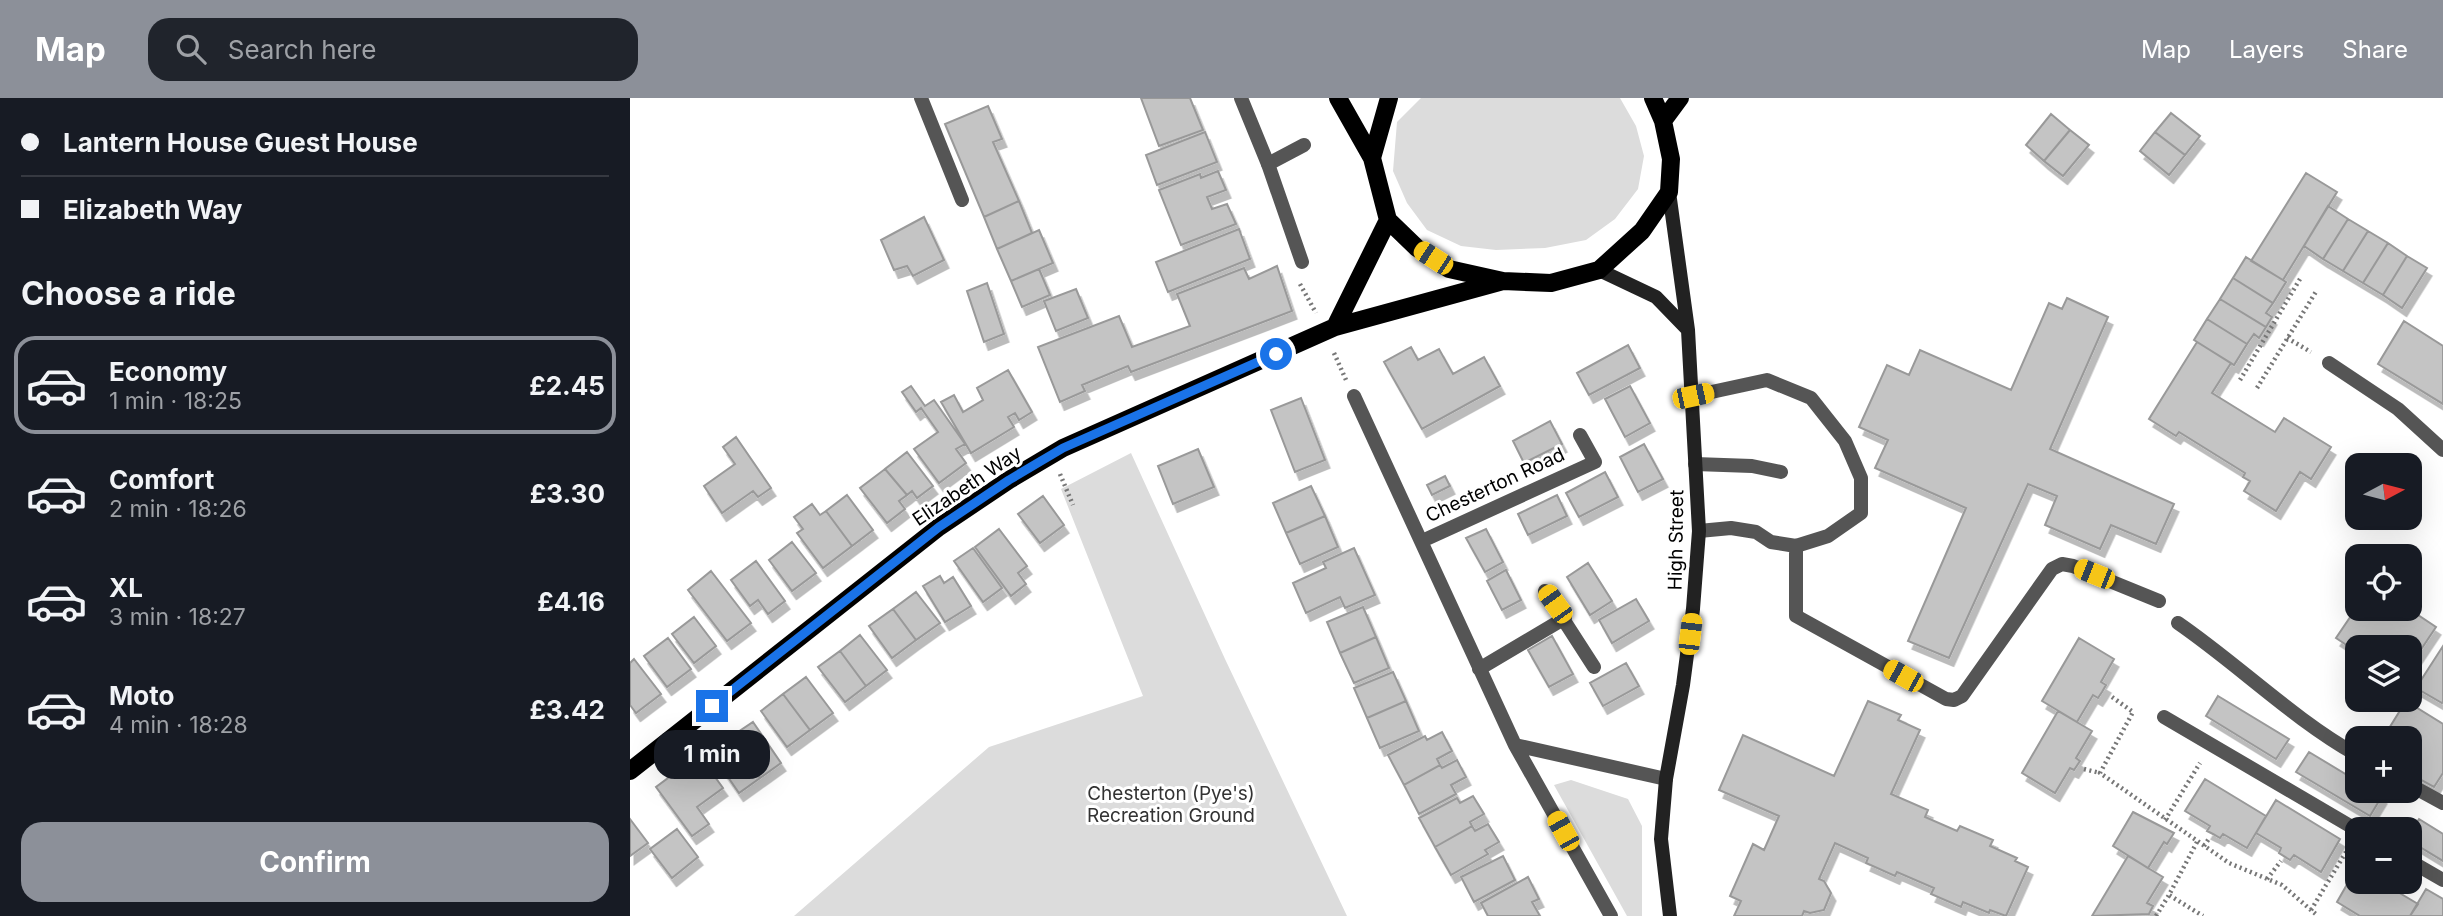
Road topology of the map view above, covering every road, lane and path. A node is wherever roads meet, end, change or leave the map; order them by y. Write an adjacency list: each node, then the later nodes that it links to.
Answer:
1 (921, 98): 12 (street)
2 (1241, 98): 10 (street)
3 (1338, 98): 9 (main road)
4 (1390, 98): 9 (main road)
5 (1653, 98): 7 (main road)
6 (1680, 98): 7 (main road)
7 (1663, 121): 11 (main road)
8 (1304, 145): 10 (street)
9 (1372, 158): 13 (main road)
10 (1268, 164): 14 (street)
11 (1669, 192): 15 (main road); 20 (street, High Street)
12 (962, 200)
13 (1388, 220): 17 (main road); 19 (main road)
14 (1302, 262)
15 (1599, 270): 17 (main road); 20 (street)
16 (2300, 279): 23 (path)
17 (1503, 281): 19 (main road, Elizabeth Way)
18 (2317, 290): 21 (path)
19 (1335, 327): 29 (main road, Elizabeth Way)
20 (1688, 330): 26 (street, High Street)
21 (2287, 338): 22 (path); 24 (path)
22 (2329, 363): 28 (street)
23 (2240, 380)
24 (2257, 388)
25 (1354, 396): 34 (street, Chesterton Road)
26 (1693, 396): 30 (street, High Street); 35 (street)
27 (1580, 435): 34 (street, Chesterton Road)
28 (2443, 450)
29 (1051, 455): 32 (path); 48 (main road, Elizabeth Way)
30 (1695, 464): 31 (street); 33 (street, High Street)
31 (1781, 472)
32 (1073, 505)
33 (1699, 531): 35 (street); 50 (street, High Street)
34 (1422, 541): 41 (street, Chesterton Road)
35 (1796, 546): 37 (street)
36 (1545, 591): 38 (street)
37 (2159, 601)
38 (1565, 618): 40 (street); 41 (street)
39 (2178, 623): 45 (street)
40 (1594, 667)
41 (1479, 669): 44 (street, Chesterton Road)
42 (2112, 697): 49 (path)
43 (2164, 716): 54 (street)
44 (1515, 745): 50 (street); 65 (street, Chesterton Road)
45 (2345, 748)
46 (2203, 760): 53 (path)
47 (2084, 769): 49 (path)
48 (630, 771)
49 (2100, 772): 53 (path)
50 (1666, 779): 66 (street, High Street)
51 (2422, 792): 52 (street)
52 (2443, 803)
53 (2165, 820): 56 (path)
54 (2345, 823)
55 (2210, 837): 57 (path)
56 (2197, 842): 57 (path); 63 (path)
57 (2204, 846): 61 (path)
58 (2345, 854): 64 (path)
59 (2281, 861): 61 (path)
60 (2422, 868): 62 (street)
61 (2267, 879): 64 (path)
62 (2443, 880)
63 (2169, 895): 67 (path); 68 (path)
64 (2311, 910): 69 (path)
65 (1611, 916)
66 (1670, 916)
67 (2156, 916)
68 (2203, 916)
69 (2318, 916)

